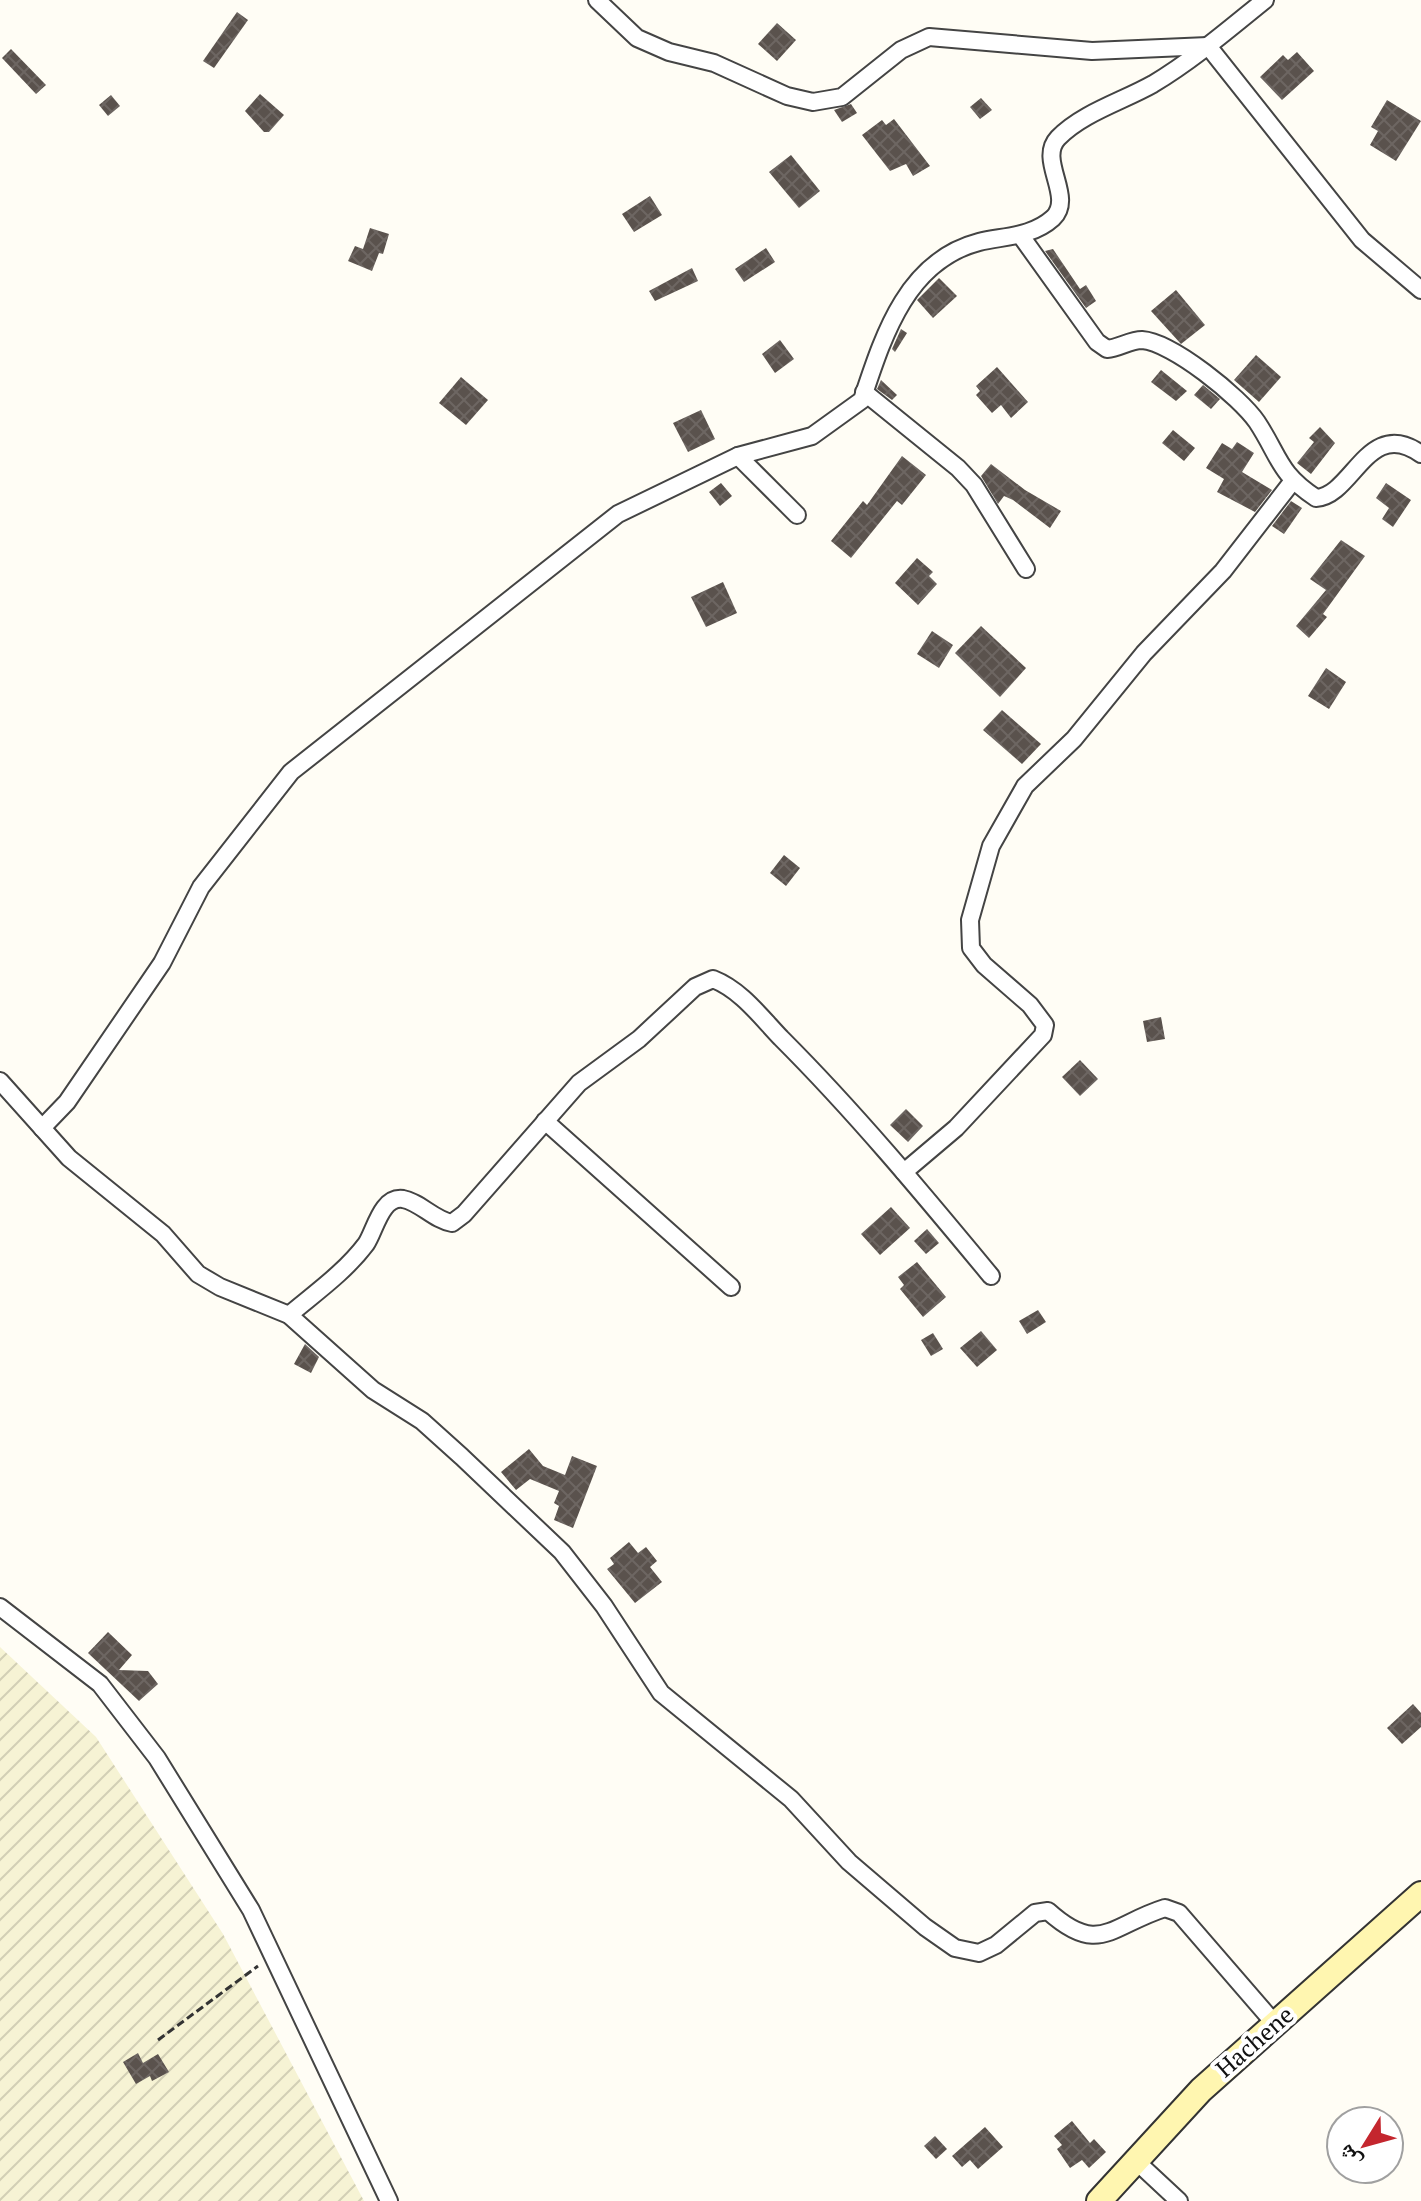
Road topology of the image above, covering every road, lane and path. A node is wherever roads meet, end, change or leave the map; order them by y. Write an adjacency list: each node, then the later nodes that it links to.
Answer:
1 (597, 0): 3 (street)
2 (1265, 0): 3 (street)
3 (1208, 46): 4 (street); 5 (street)
4 (1021, 236): 6 (street); 9 (street)
5 (1421, 290)
6 (864, 392): 8 (street); 11 (street)
7 (1421, 454): 9 (street)
8 (738, 456): 10 (street); 14 (street)
9 (1292, 482): 15 (street)
10 (797, 515)
11 (1026, 569)
12 (0, 1081): 14 (street)
13 (545, 1121): 15 (street); 17 (street); 18 (street)
14 (42, 1128): 18 (street)
15 (904, 1172): 16 (street)
16 (991, 1276)
17 (731, 1287)
18 (289, 1315): 22 (street)
19 (0, 1607): 21 (street)
20 (1421, 1894): 22 (street, Hachene)
21 (273, 1955): 23 (path); 25 (street)
22 (1275, 2024): 24 (street, Hachene)
23 (158, 2040)
24 (1136, 2161): 26 (street, Hachene); 27 (street)
25 (389, 2201)
26 (1099, 2201)
27 (1179, 2201)

